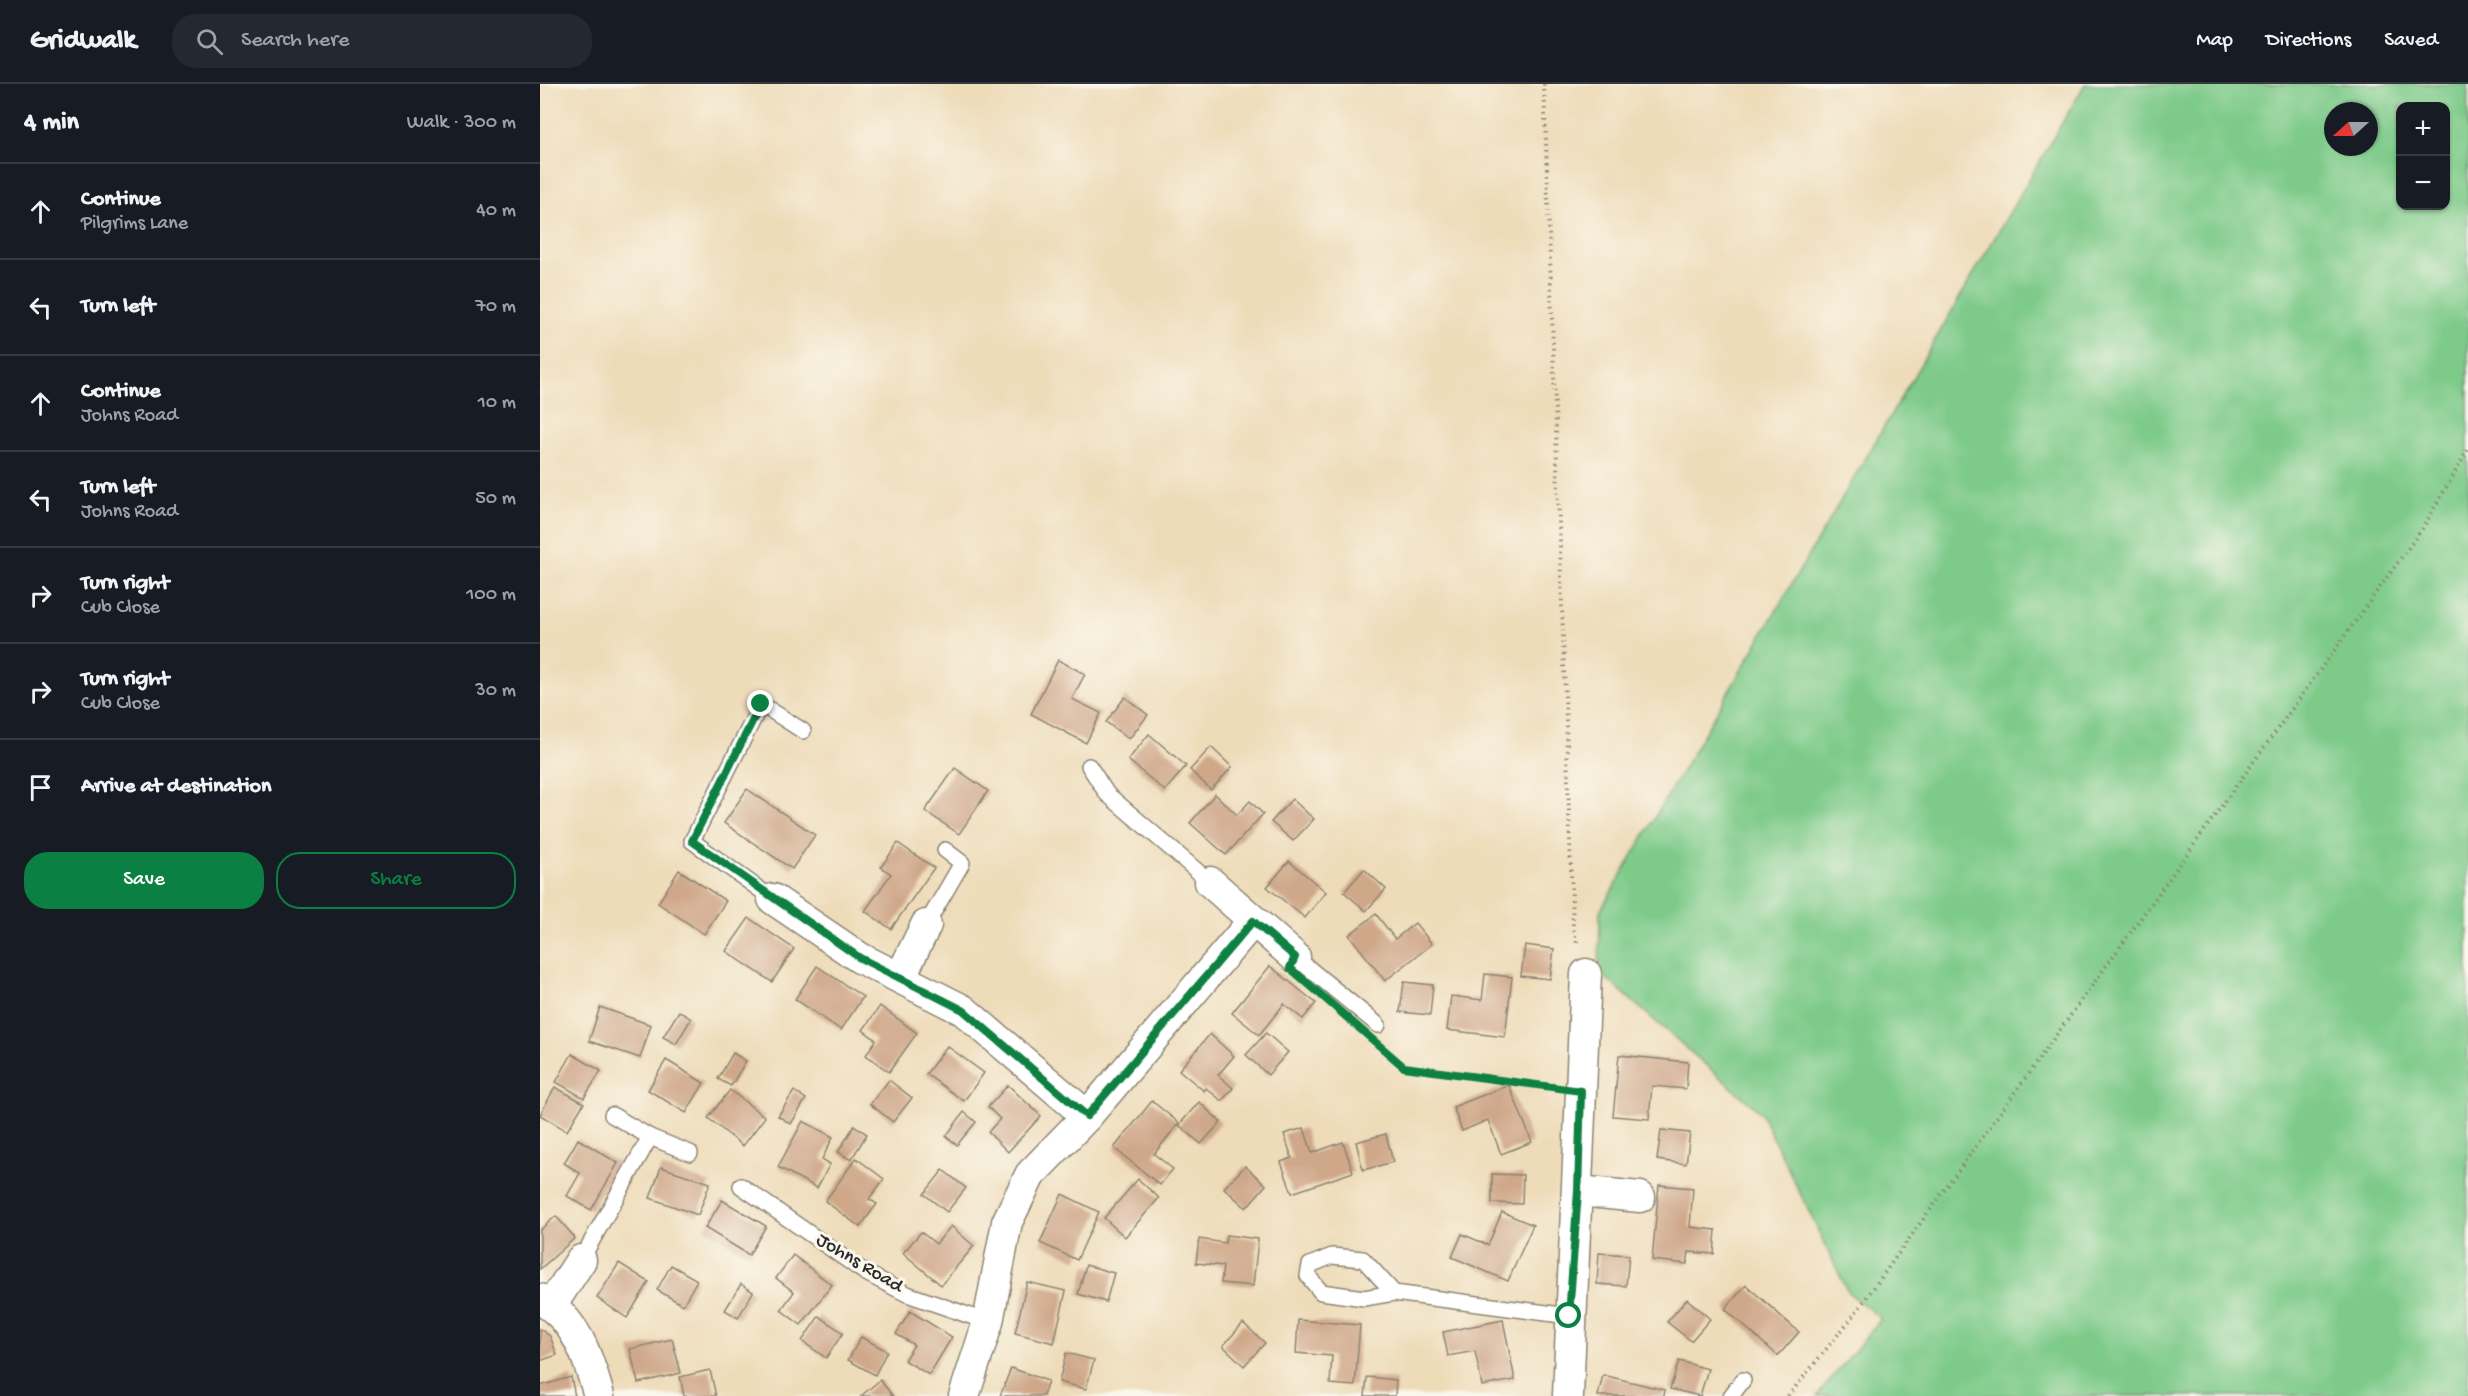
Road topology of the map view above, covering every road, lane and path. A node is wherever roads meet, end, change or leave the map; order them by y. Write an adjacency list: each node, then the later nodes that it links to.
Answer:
1 (1544, 84): 11 (path)
2 (2468, 450): 33 (path)
3 (803, 731): 7 (lane)
4 (1089, 766): 6 (lane)
5 (945, 850): 9 (lane)
6 (1210, 882): 8 (street)
7 (772, 899): 12 (street)
8 (1253, 921): 10 (street); 17 (street)
9 (926, 925): 12 (street)
10 (1295, 957): 13 (lane)
11 (1586, 974): 15 (street)
12 (900, 978): 17 (street)
13 (1378, 1025)
14 (1378, 1044): 15 (path)
15 (1581, 1091): 21 (street)
16 (612, 1115): 18 (lane)
17 (1087, 1116): 27 (street)
18 (650, 1137): 19 (lane); 23 (lane)
19 (690, 1153)
20 (741, 1186): 27 (lane, Johns Road)
21 (1578, 1191): 22 (street); 26 (street)
22 (1640, 1197)
23 (581, 1260): 25 (street)
24 (1394, 1293): 24 (lane); 26 (lane)
25 (546, 1303): 29 (street)
26 (1569, 1316): 31 (street)
27 (988, 1322): 30 (street)
28 (1743, 1380): 32 (lane)
29 (599, 1396)
30 (964, 1396)
31 (1568, 1396)
32 (1731, 1396)
33 (1788, 1396)

